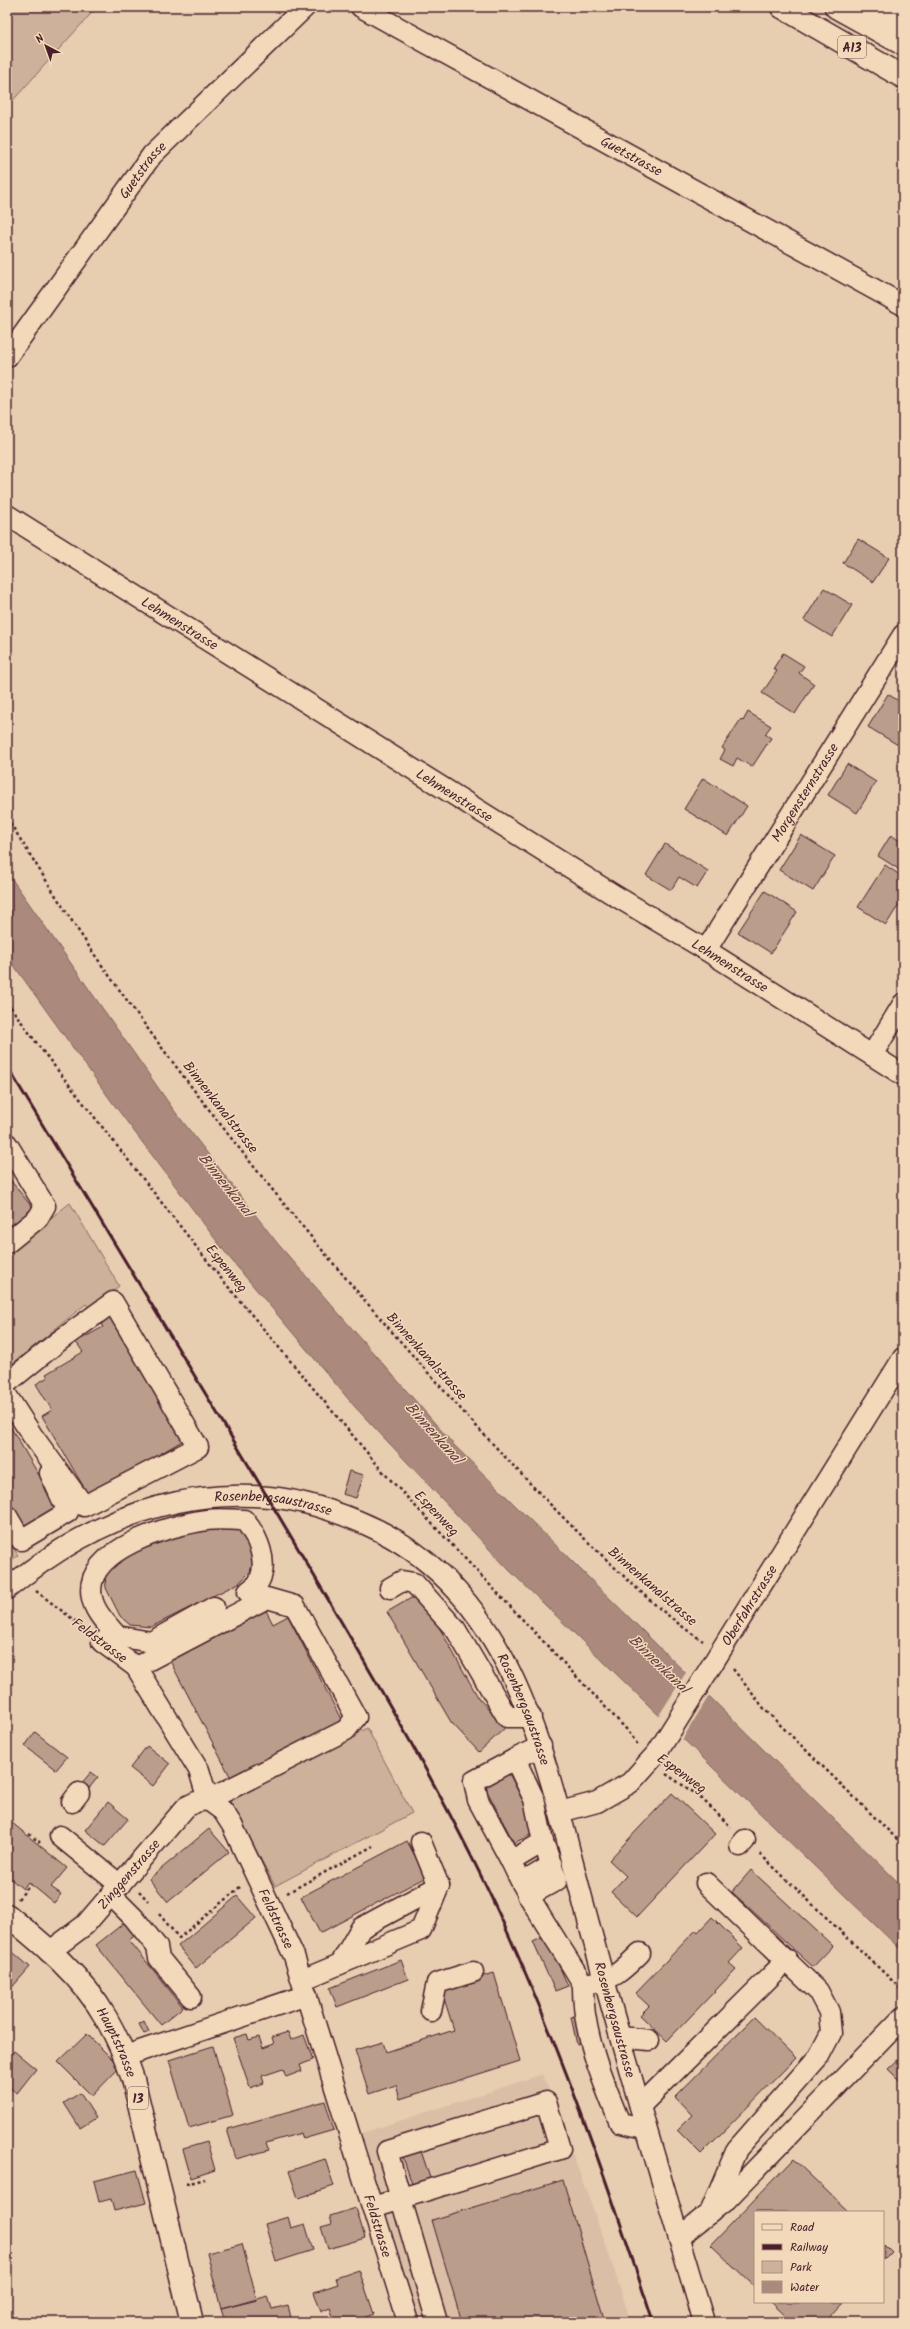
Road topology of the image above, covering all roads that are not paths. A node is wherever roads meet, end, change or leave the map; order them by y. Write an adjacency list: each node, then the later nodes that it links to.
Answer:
1 (305, 7): 10 (street, Guetstrasse)
2 (360, 7): 9 (street, Guetstrasse)
3 (782, 7): 8 (main road, A13)
4 (836, 7): 7 (main road, A13)
5 (872, 7): 6 (main road)
6 (903, 37)
7 (903, 44)
8 (903, 77)
9 (903, 304)
10 (7, 357)
11 (7, 515): 13 (street, Lehmenstrasse)
12 (903, 635): 13 (street, Morgensternstrasse)
13 (706, 950): 15 (street, Lehmenstrasse)
14 (903, 1004): 15 (street)
15 (872, 1055): 16 (street, Lehmenstrasse)
16 (903, 1075)
17 (7, 1144): 18 (street)
18 (7, 1243)
19 (903, 1358): 34 (street, Oberfahrstrasse)
20 (7, 1383): 22 (street)
21 (7, 1396): 22 (street)
22 (32, 1436): 23 (street)
23 (7, 1516)
24 (390, 1588): 30 (street)
25 (7, 1589): 30 (street, Rosenbergsaustrasse)
26 (248, 1592): 28 (street)
27 (214, 1607): 28 (street)
28 (110, 1642): 29 (street, Feldstrasse)
29 (136, 1667): 33 (street, Feldstrasse); 33 (street, Zinggenstrasse)
30 (531, 1717): 31 (street, Rosenbergsaustrasse)
31 (541, 1746): 32 (street); 34 (street, Rosenbergsaustrasse)
32 (515, 1759): 37 (street); 38 (street)
33 (208, 1800): 40 (street, Zinggenstrasse); 50 (street, Feldstrasse)
34 (560, 1812): 48 (street, Rosenbergsaustrasse)
35 (60, 1836): 40 (street)
36 (421, 1842): 41 (street)
37 (548, 1853): 38 (street); 38 (street)
38 (519, 1878): 49 (street)
39 (706, 1883): 45 (street)
40 (120, 1886): 43 (street, Zinggenstrasse); 51 (street)
41 (439, 1886): 46 (street); 46 (street)
42 (11, 1908): 43 (main road, Hauptstrasse / 13)
43 (48, 1952): 56 (main road, Hauptstrasse / 13)
44 (640, 1954): 48 (street)
45 (787, 1960): 57 (street); 61 (street)
46 (341, 1963): 50 (street)
47 (473, 1972): 52 (street)
48 (605, 1981): 49 (street); 54 (street, Rosenbergsaustrasse)
49 (583, 1984): 58 (street)
50 (304, 1987): 56 (street); 60 (street, Feldstrasse)
51 (191, 1997)
52 (431, 2011)
53 (903, 2017): 61 (street)
54 (621, 2037): 55 (street); 57 (street, Rosenbergsaustrasse)
55 (649, 2040)
56 (125, 2056): 63 (main road, Hauptstrasse / 13)
57 (640, 2106): 58 (street, Rosenbergsaustrasse)
58 (646, 2128): 62 (street, Rosenbergsaustrasse)
59 (401, 2198): 59 (street); 60 (street); 65 (street)
60 (373, 2207): 64 (street, Feldstrasse)
61 (710, 2213): 62 (street)
62 (679, 2237): 66 (street, Rosenbergsaustrasse)
63 (192, 2322)
64 (408, 2322)
65 (437, 2322)
66 (704, 2322)

